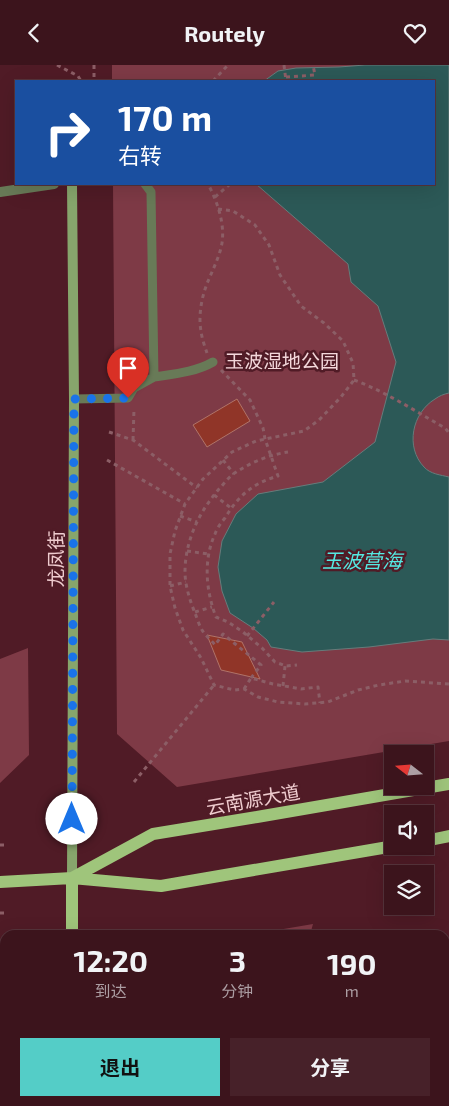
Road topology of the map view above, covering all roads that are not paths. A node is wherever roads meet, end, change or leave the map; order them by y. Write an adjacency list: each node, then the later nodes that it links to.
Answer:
1 (46, 185): 4 (street)
2 (72, 185): 7 (street, 龙凤街)
3 (146, 185): 6 (lane)
4 (0, 191)
5 (213, 362): 6 (lane)
6 (154, 377): 7 (lane)
7 (74, 399): 12 (street, 龙凤街)
8 (449, 783): 12 (main road, 云南源大道)
9 (449, 836): 10 (main road)
10 (434, 839)
11 (384, 848): 12 (main road, 云南源大道)
12 (72, 878): 13 (main road, 云南源大道); 14 (main road, 龙凤街)
13 (0, 882)
14 (72, 930)

